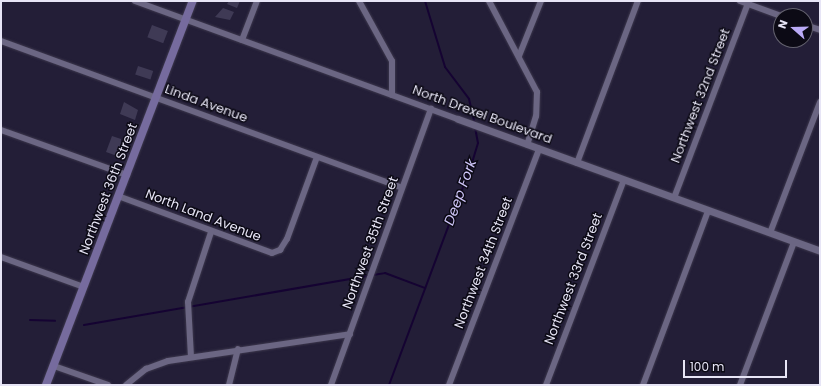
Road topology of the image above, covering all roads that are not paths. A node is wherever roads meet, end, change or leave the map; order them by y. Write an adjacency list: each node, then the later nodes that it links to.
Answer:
1 (135, 1): 11 (street, North Drexel Boulevard)
2 (193, 1): 11 (main road, Northwest 36th Street)
3 (257, 1): 12 (street)
4 (359, 1): 15 (street)
5 (489, 1): 14 (street)
6 (541, 1): 14 (street)
7 (638, 1): 24 (street)
8 (740, 1): 9 (street)
9 (748, 2): 10 (street); 29 (street, Northwest 32nd Street)
10 (773, 13)
11 (186, 19): 12 (street, North Drexel Boulevard); 16 (main road, Northwest 36th Street)
12 (242, 40): 15 (street, North Drexel Boulevard)
13 (1, 41): 16 (street, Linda Avenue)
14 (519, 56): 21 (street)
15 (392, 95): 18 (street, North Drexel Boulevard)
16 (156, 98): 23 (street, Linda Avenue); 25 (main road, Northwest 36th Street)
17 (820, 102): 32 (street)
18 (431, 110): 19 (street, North Drexel Boulevard); 27 (street, Northwest 35th Street)
19 (458, 119): 21 (street, North Drexel Boulevard)
20 (1, 130): 25 (street)
21 (527, 145): 22 (street, North Drexel Boulevard)
22 (539, 149): 24 (street, North Drexel Boulevard); 46 (street, Northwest 34th Street)
23 (317, 157): 27 (street, Linda Avenue); 31 (street, North Land Avenue)
24 (576, 163): 26 (street, North Drexel Boulevard)
25 (127, 175): 28 (main road, Northwest 36th Street)
26 (624, 180): 29 (street, North Drexel Boulevard); 47 (street, Northwest 33rd Street)
27 (402, 188): 37 (street, Northwest 35th Street)
28 (118, 196): 31 (street, North Land Avenue); 36 (main road, Northwest 36th Street)
29 (674, 198): 30 (street, North Drexel Boulevard)
30 (708, 211): 32 (street, North Drexel Boulevard); 48 (street)
31 (211, 232): 39 (street)
32 (770, 233): 33 (street, North Drexel Boulevard)
33 (794, 242): 34 (street, North Drexel Boulevard); 49 (street)
34 (820, 251)
35 (1, 257): 36 (street)
36 (84, 287): 40 (main road, Northwest 36th Street)
37 (350, 334): 38 (street); 45 (street, Northwest 35th Street)
38 (238, 349): 39 (street); 44 (street)
39 (191, 357): 43 (street)
40 (54, 366): 41 (main road, Northwest 36th Street); 42 (street)
41 (46, 385)
42 (108, 385)
43 (126, 385)
44 (229, 385)
45 (331, 385)
46 (449, 385)
47 (546, 385)
48 (643, 385)
49 (740, 385)

